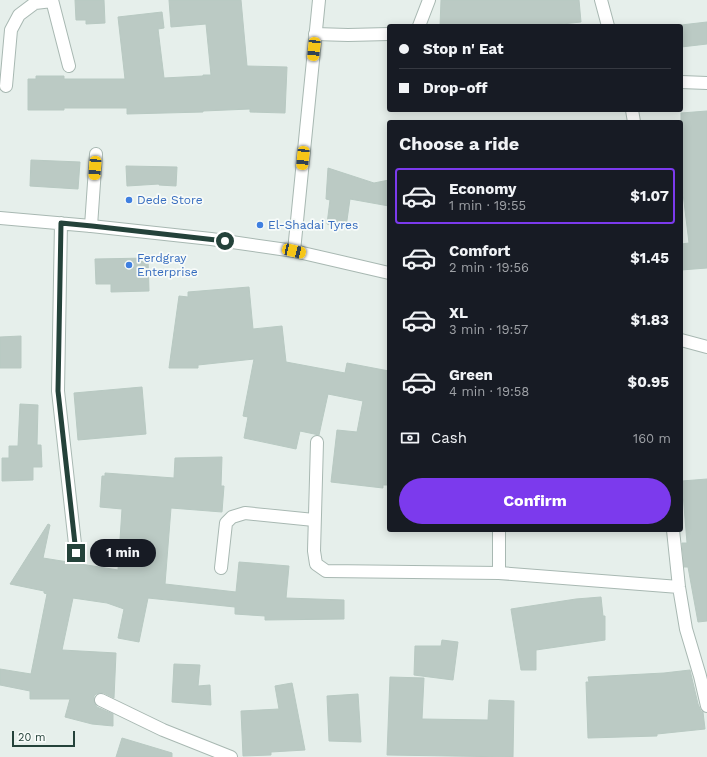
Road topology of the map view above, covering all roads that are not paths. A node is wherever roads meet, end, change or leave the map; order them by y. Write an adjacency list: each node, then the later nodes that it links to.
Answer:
1 (319, 0): 7 (street)
2 (429, 0): 5 (street)
3 (601, 0): 6 (street)
4 (52, 1): 9 (street); 12 (street)
5 (420, 24)
6 (607, 24)
7 (315, 34): 8 (street); 17 (street)
8 (387, 34)
9 (69, 66)
10 (683, 82): 11 (street)
11 (707, 83)
12 (6, 86)
13 (96, 154): 16 (street)
14 (0, 218): 15 (street)
15 (61, 223): 16 (street); 25 (street)
16 (92, 226): 17 (street)
17 (294, 251): 18 (street)
18 (387, 273)
19 (683, 341): 20 (street)
20 (707, 347)
21 (317, 442): 22 (street)
22 (314, 520): 26 (street); 27 (street)
23 (499, 532): 27 (street)
24 (673, 532): 28 (street)
25 (76, 553)
26 (221, 568)
27 (499, 573): 28 (street)
28 (679, 587): 30 (street)
29 (101, 700): 31 (street)
30 (707, 706)
31 (232, 757)

